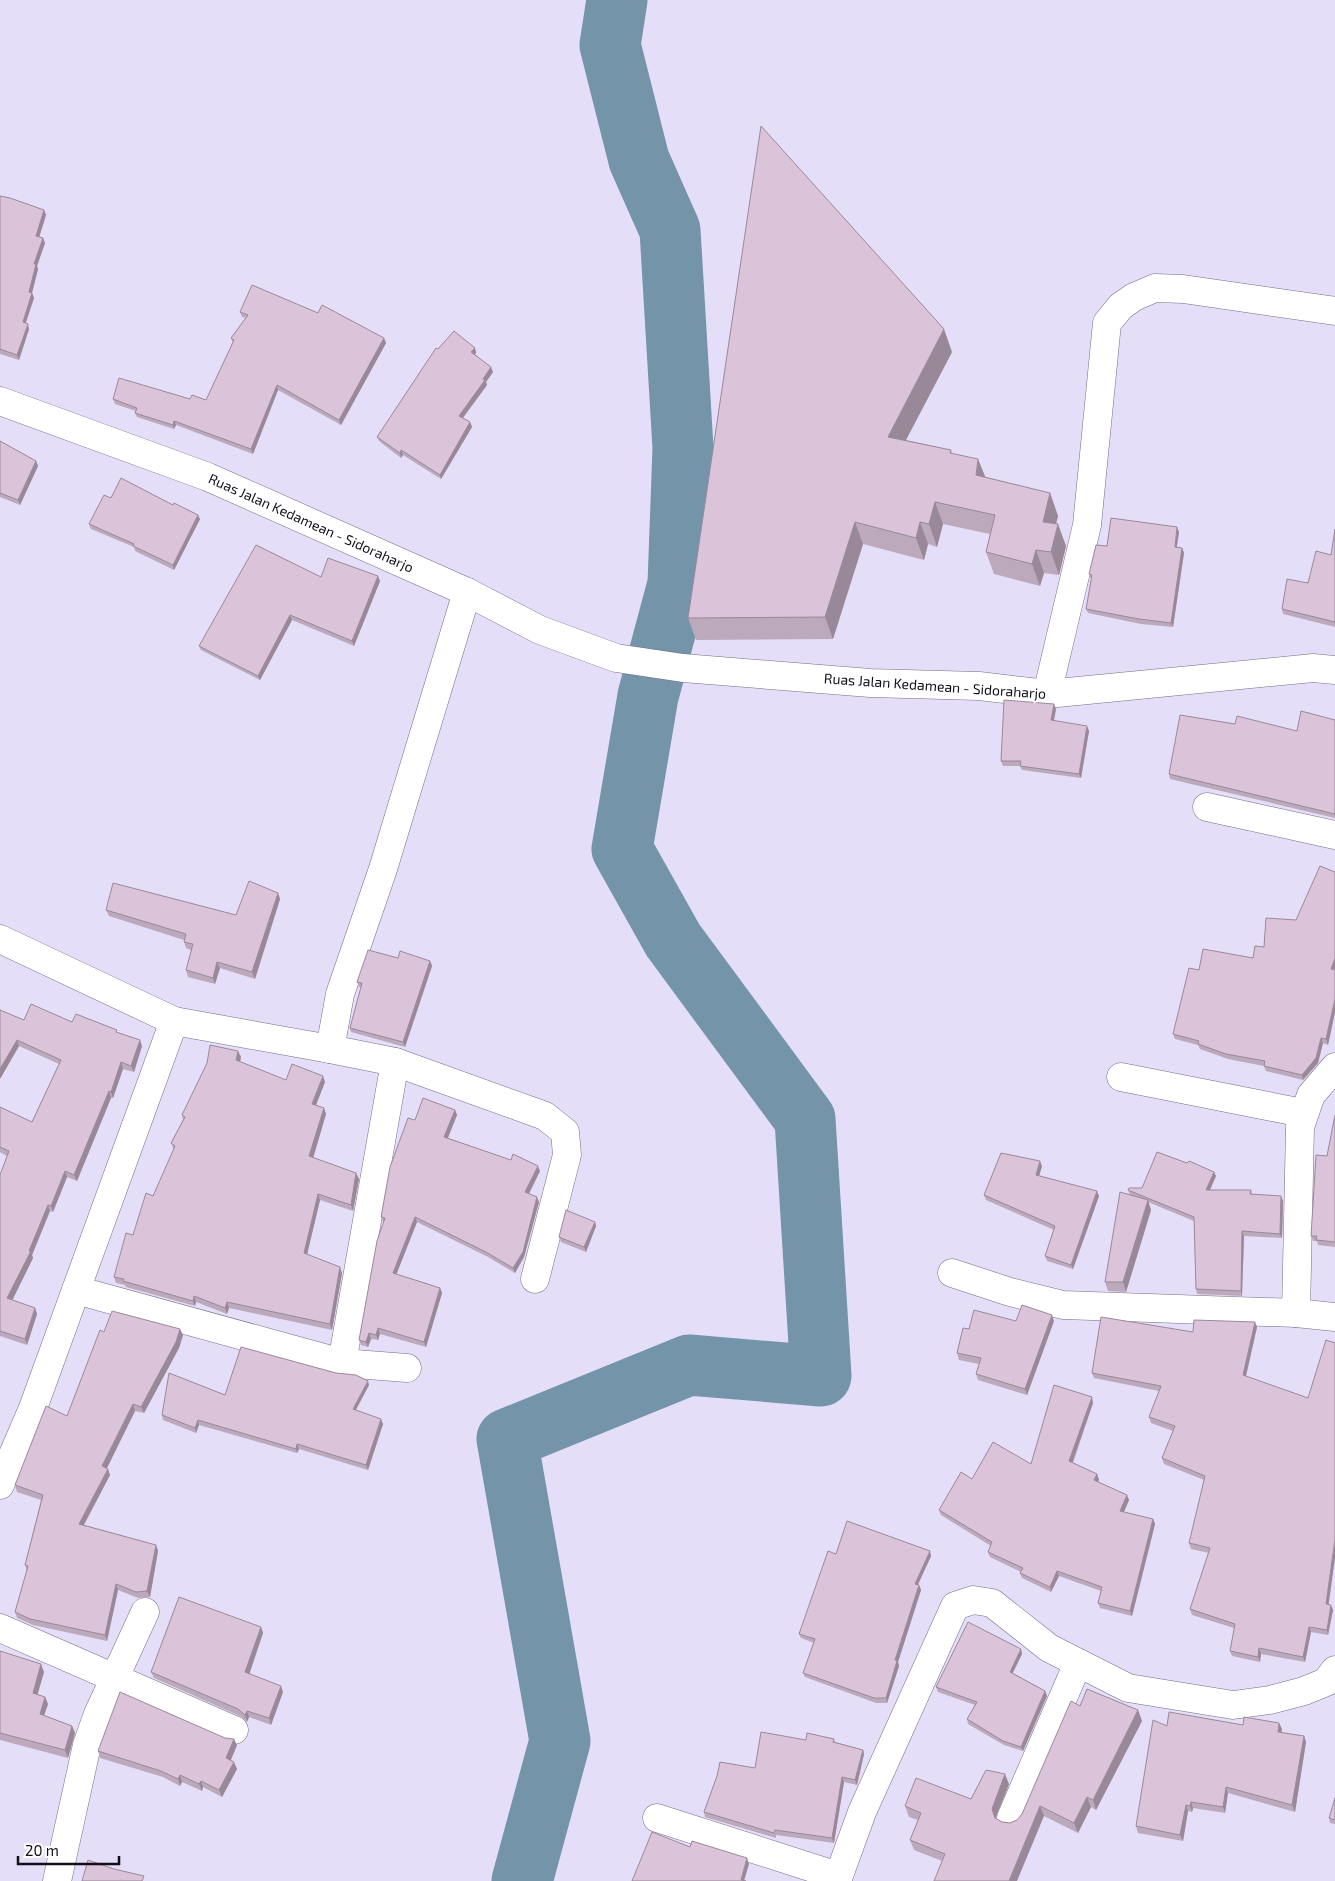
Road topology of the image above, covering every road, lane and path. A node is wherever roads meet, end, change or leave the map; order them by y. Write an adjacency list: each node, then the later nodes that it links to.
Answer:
1 (1335, 311): 5 (street)
2 (0, 401): 3 (street, Ruas Jalan Kedamean - Sidoraharjo)
3 (468, 592): 5 (street, Ruas Jalan Kedamean - Sidoraharjo); 10 (street)
4 (1335, 670): 5 (street, Ruas Jalan Kedamean - Sidoraharjo)
5 (1047, 694)
6 (1207, 807): 7 (street)
7 (1335, 835)
8 (0, 939): 9 (street)
9 (174, 1020): 10 (street); 17 (street)
10 (330, 1049): 11 (street)
11 (395, 1062): 16 (street); 20 (street)
12 (1335, 1067): 14 (street)
13 (1121, 1077): 14 (street)
14 (1303, 1113): 18 (street)
15 (952, 1273): 18 (street)
16 (535, 1279)
17 (76, 1290): 20 (street); 22 (street)
18 (1296, 1313): 19 (street)
19 (1335, 1317)
20 (342, 1363): 21 (street)
21 (408, 1368)
22 (0, 1485)
23 (145, 1612): 27 (street)
24 (0, 1628): 27 (street)
25 (1078, 1664): 26 (street); 30 (street); 31 (street)
26 (1335, 1670)
27 (115, 1676): 28 (street); 32 (street)
28 (234, 1730)
29 (656, 1818): 31 (street)
30 (1011, 1818)
31 (837, 1879)
32 (57, 1881)

